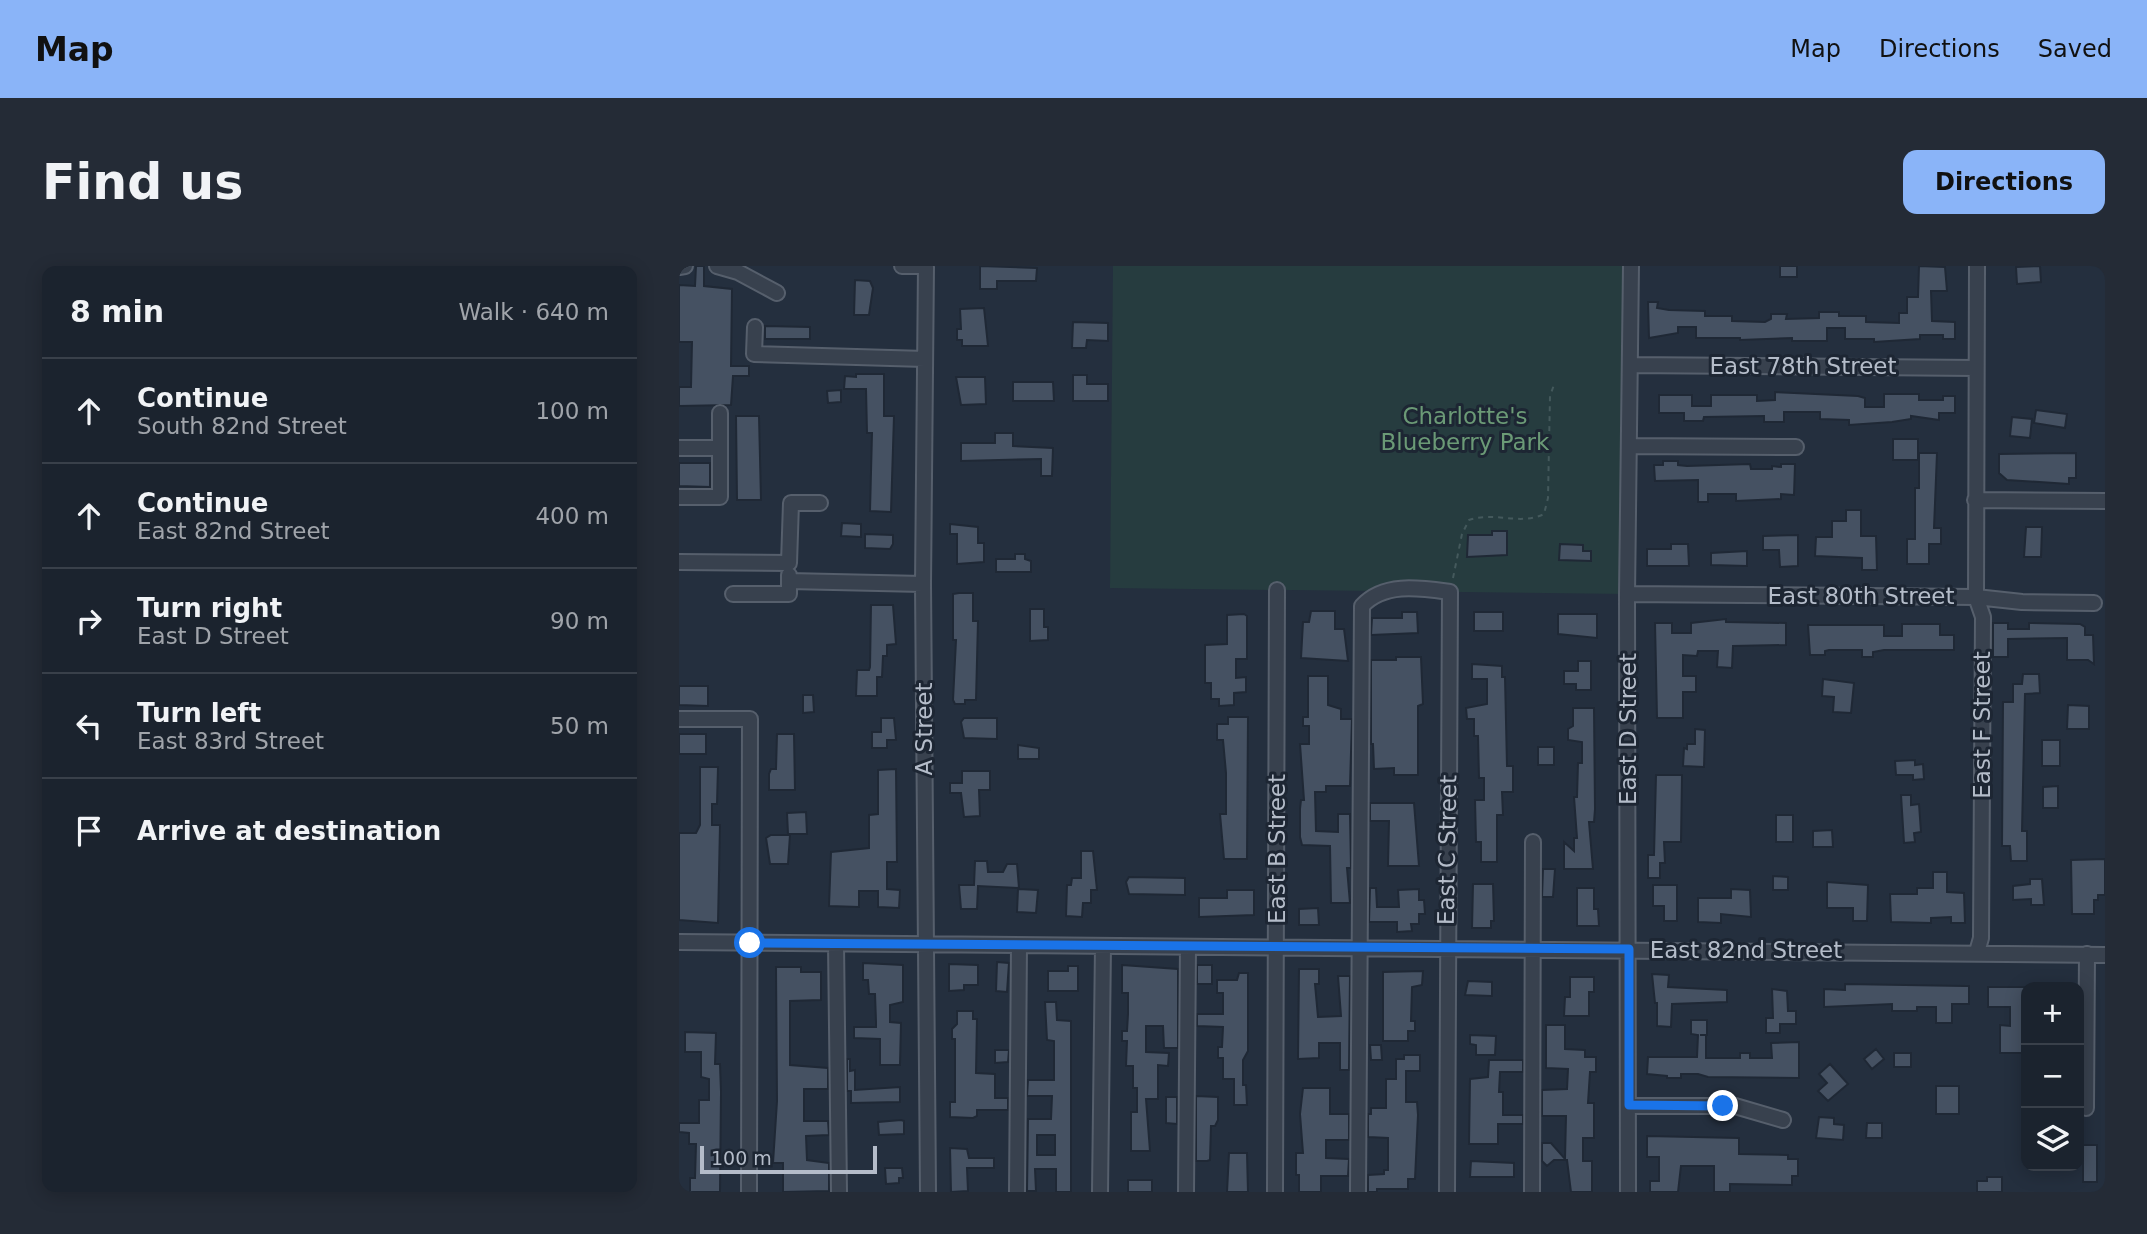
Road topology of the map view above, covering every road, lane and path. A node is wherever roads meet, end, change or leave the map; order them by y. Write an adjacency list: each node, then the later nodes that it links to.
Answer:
1 (685, 266): 7 (street)
2 (717, 266): 8 (street)
3 (902, 266): 4 (street)
4 (926, 266): 10 (street, A Street)
5 (1631, 266): 11 (street, East D Street)
6 (1977, 266): 12 (street, East F Street)
7 (679, 267)
8 (777, 293)
9 (755, 327): 10 (street)
10 (925, 359): 26 (street, A Street)
11 (1630, 365): 12 (street, East 78th Street); 15 (street, East D Street)
12 (1976, 368): 20 (street, East F Street)
13 (1555, 382): 28 (path)
14 (720, 413): 18 (street)
15 (1629, 446): 16 (street); 30 (street, East D Street)
16 (1796, 447)
17 (679, 448): 18 (street)
18 (720, 448): 19 (street)
19 (679, 497)
20 (1975, 500): 21 (street); 31 (street, East F Street)
21 (2105, 500)
22 (820, 503): 24 (street)
23 (679, 562): 24 (street)
24 (789, 563): 25 (street)
25 (789, 581): 26 (street); 29 (street)
26 (923, 583): 40 (street, A Street)
27 (1277, 590): 42 (street, East B Street)
28 (1450, 592): 43 (street); 44 (street, East C Street)
29 (733, 594)
30 (1627, 594): 31 (street, East 80th Street); 46 (street, East D Street)
31 (1976, 597): 32 (street, East 80th Street); 47 (street, East F Street)
32 (2094, 603)
33 (679, 719): 36 (street)
34 (1533, 842): 45 (street)
35 (679, 942): 36 (street, East 82nd Street)
36 (750, 943): 37 (street, East 82nd Street); 53 (street)
37 (836, 944): 40 (street, East 82nd Street); 54 (street)
38 (1019, 946): 39 (street, East 82nd Street); 40 (street, East 82nd Street); 56 (street)
39 (1103, 946): 41 (street, East 82nd Street); 57 (street)
40 (925, 947): 55 (street, A Street)
41 (1188, 947): 42 (street, East 82nd Street); 58 (street)
42 (1277, 947): 43 (street, East 82nd Street); 59 (street, East B Street)
43 (1360, 948): 44 (street, East 82nd Street); 60 (street)
44 (1447, 949): 45 (street, East 82nd Street); 61 (street, East C Street)
45 (1533, 949): 46 (street, East 82nd Street); 62 (street)
46 (1629, 949): 47 (street, East 82nd Street); 50 (street, East D Street)
47 (1977, 952): 48 (street, East 82nd Street)
48 (2087, 954): 49 (street, East 82nd Street); 51 (street)
49 (2105, 954)
50 (1629, 1105): 52 (street); 63 (street, East D Street)
51 (2087, 1108)
52 (1783, 1120)
53 (749, 1192)
54 (839, 1192)
55 (929, 1192)
56 (1017, 1192)
57 (1100, 1192)
58 (1187, 1192)
59 (1275, 1192)
60 (1358, 1192)
61 (1447, 1192)
62 (1532, 1192)
63 (1627, 1192)

